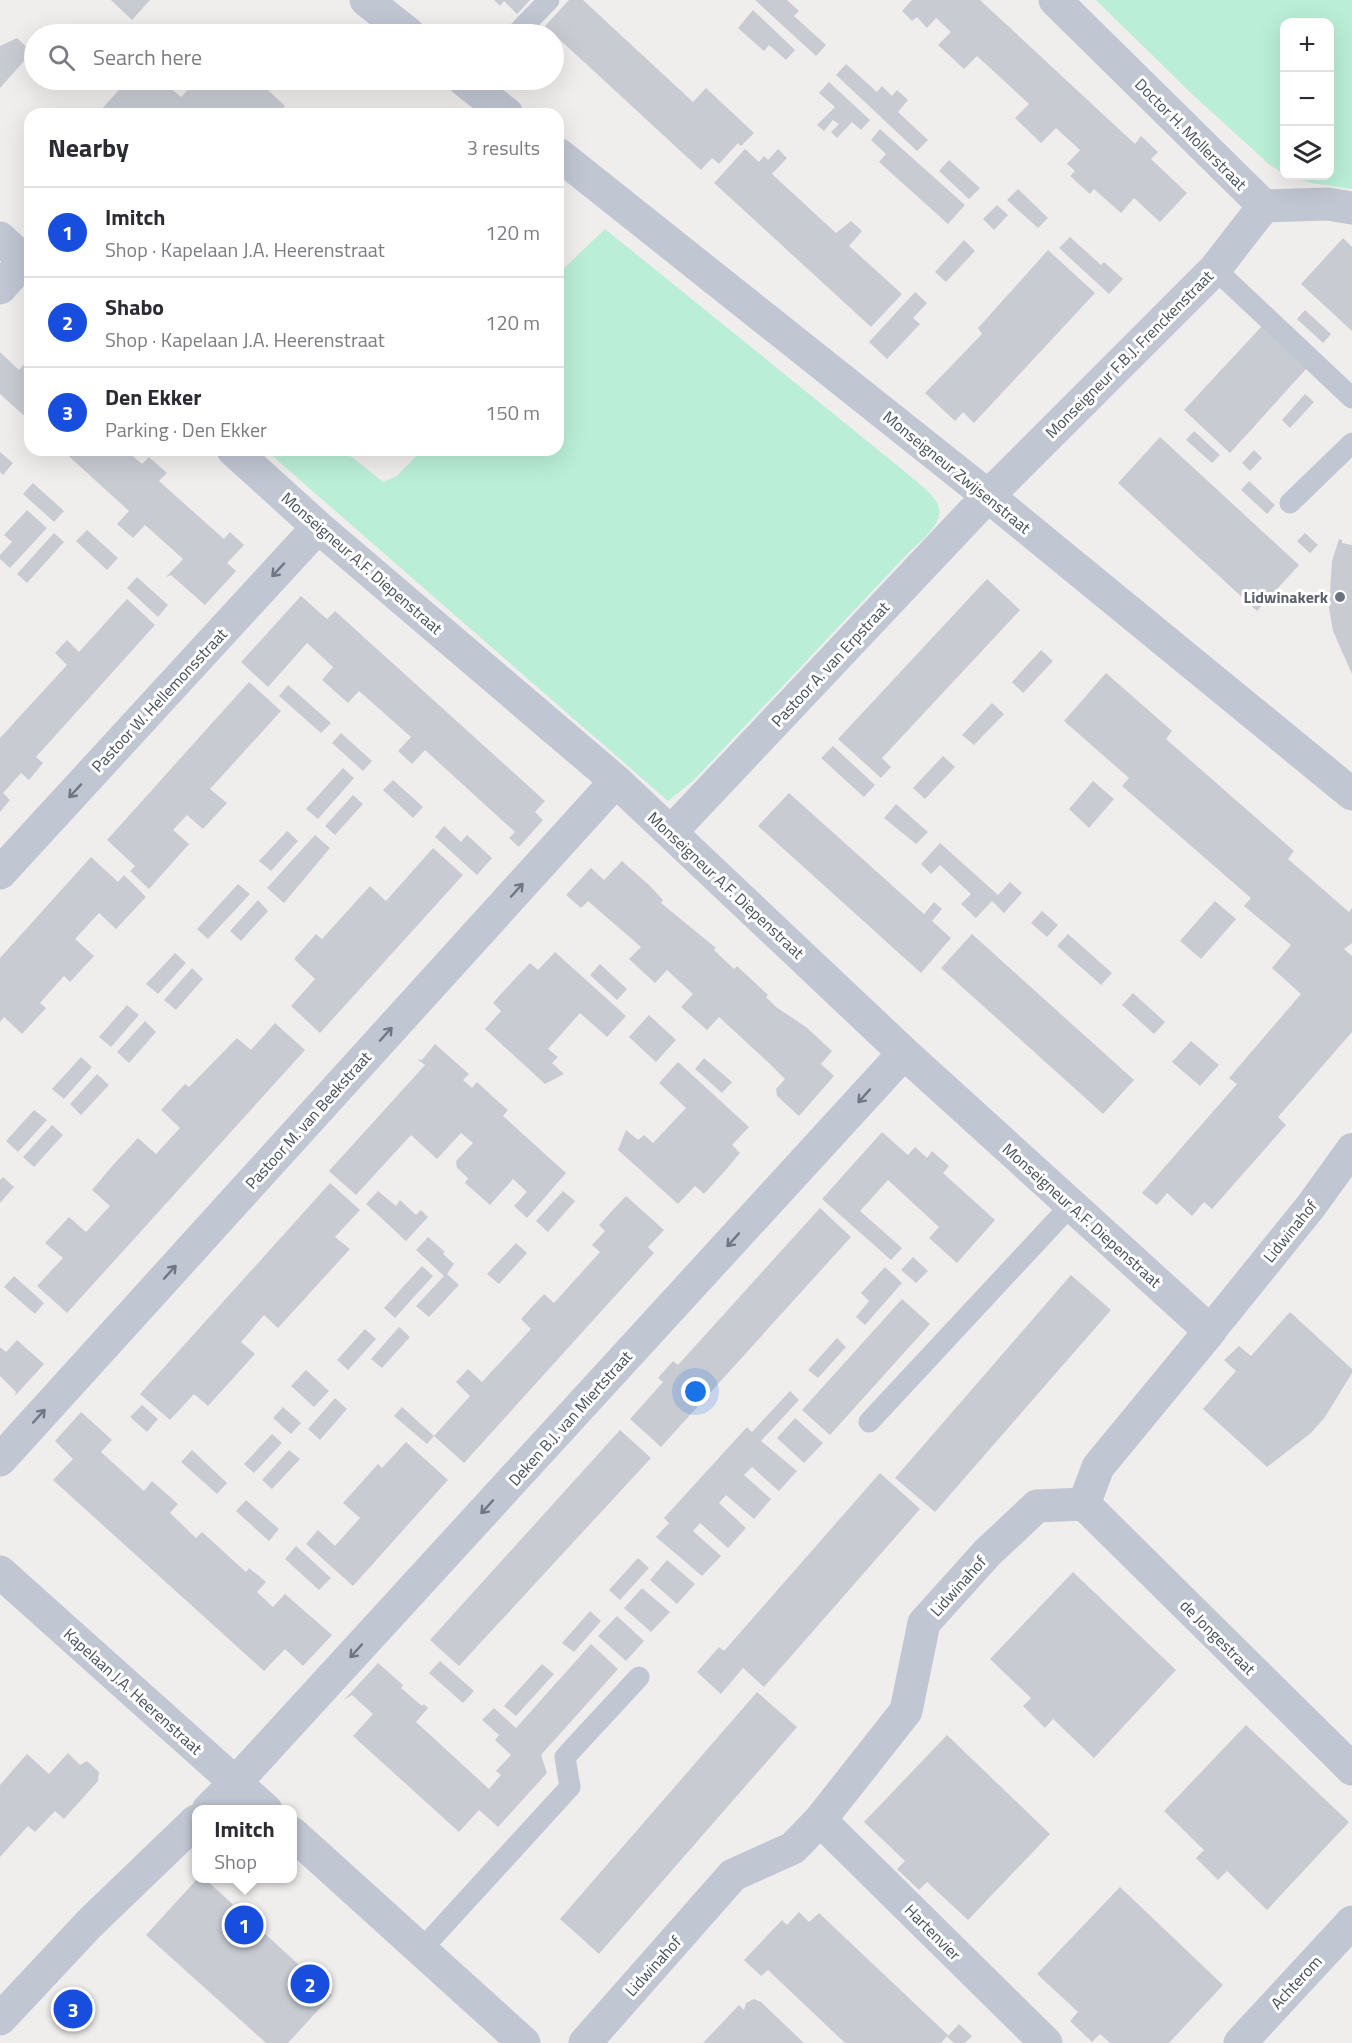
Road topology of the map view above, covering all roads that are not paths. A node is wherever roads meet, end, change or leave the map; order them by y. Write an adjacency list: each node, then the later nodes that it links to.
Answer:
1 (366, 0): 4 (street)
2 (549, 0): 5 (lane)
3 (1055, 0): 9 (street, Doctor H. Mollerstraat)
4 (396, 24)
5 (526, 24)
6 (479, 90): 7 (street)
7 (500, 108)
8 (564, 159): 19 (street, Monseigneur Zwijsenstraat)
9 (1264, 206): 10 (street); 14 (street, Monseigneur F.B.J. Frenckenstraat)
10 (1352, 207)
11 (0, 238): 12 (street)
12 (24, 260)
13 (24, 266): 15 (street)
14 (1215, 269): 16 (lane); 19 (street, Monseigneur F.B.J. Frenckenstraat)
15 (0, 288)
16 (1352, 398)
17 (1352, 443): 20 (lane)
18 (240, 456): 21 (street, Monseigneur A.F. Diepenstraat)
19 (988, 496): 23 (street, Monseigneur Zwijsenstraat); 24 (street, Pastoor A. van Erpstraat)
20 (1290, 503)
21 (318, 527): 22 (street, Monseigneur A.F. Diepenstraat); 25 (street, Pastoor W. Hellemonsstraat, one-way to 25)
22 (616, 781): 24 (street, Monseigneur A.F. Diepenstraat); 31 (street, Pastoor M. van Beekstraat, one-way to 22)
23 (1352, 794)
24 (671, 832): 26 (street, Monseigneur A.F. Diepenstraat)
25 (0, 873)
26 (904, 1053): 28 (street, Monseigneur A.F. Diepenstraat); 36 (street, Deken B.J. van Miertstraat, one-way to 36)
27 (1352, 1149): 29 (street, Lidwinahof)
28 (1071, 1205): 29 (street, Monseigneur A.F. Diepenstraat); 30 (lane)
29 (1210, 1331): 32 (street, Lidwinahof)
30 (869, 1422)
31 (0, 1460)
32 (1084, 1504): 35 (street, de Jongestraat); 39 (street, Lidwinahof)
33 (0, 1572): 36 (street, Kapelaan J.A. Heerenstraat)
34 (639, 1677): 43 (lane)
35 (1352, 1769)
36 (236, 1782): 37 (street, Deken B.J. van Miertstraat); 38 (street, Kapelaan J.A. Heerenstraat)
37 (212, 1805)
38 (262, 1805)
39 (820, 1820): 46 (street, Lidwinahof); 47 (street, Hartenvier)
40 (192, 1825): 44 (street)
41 (297, 1838): 43 (street)
42 (1352, 1922): 48 (street, Achterom)
43 (421, 1950): 45 (street)
44 (0, 2019)
45 (524, 2043)
46 (585, 2043)
47 (1046, 2043)
48 (1240, 2043)

